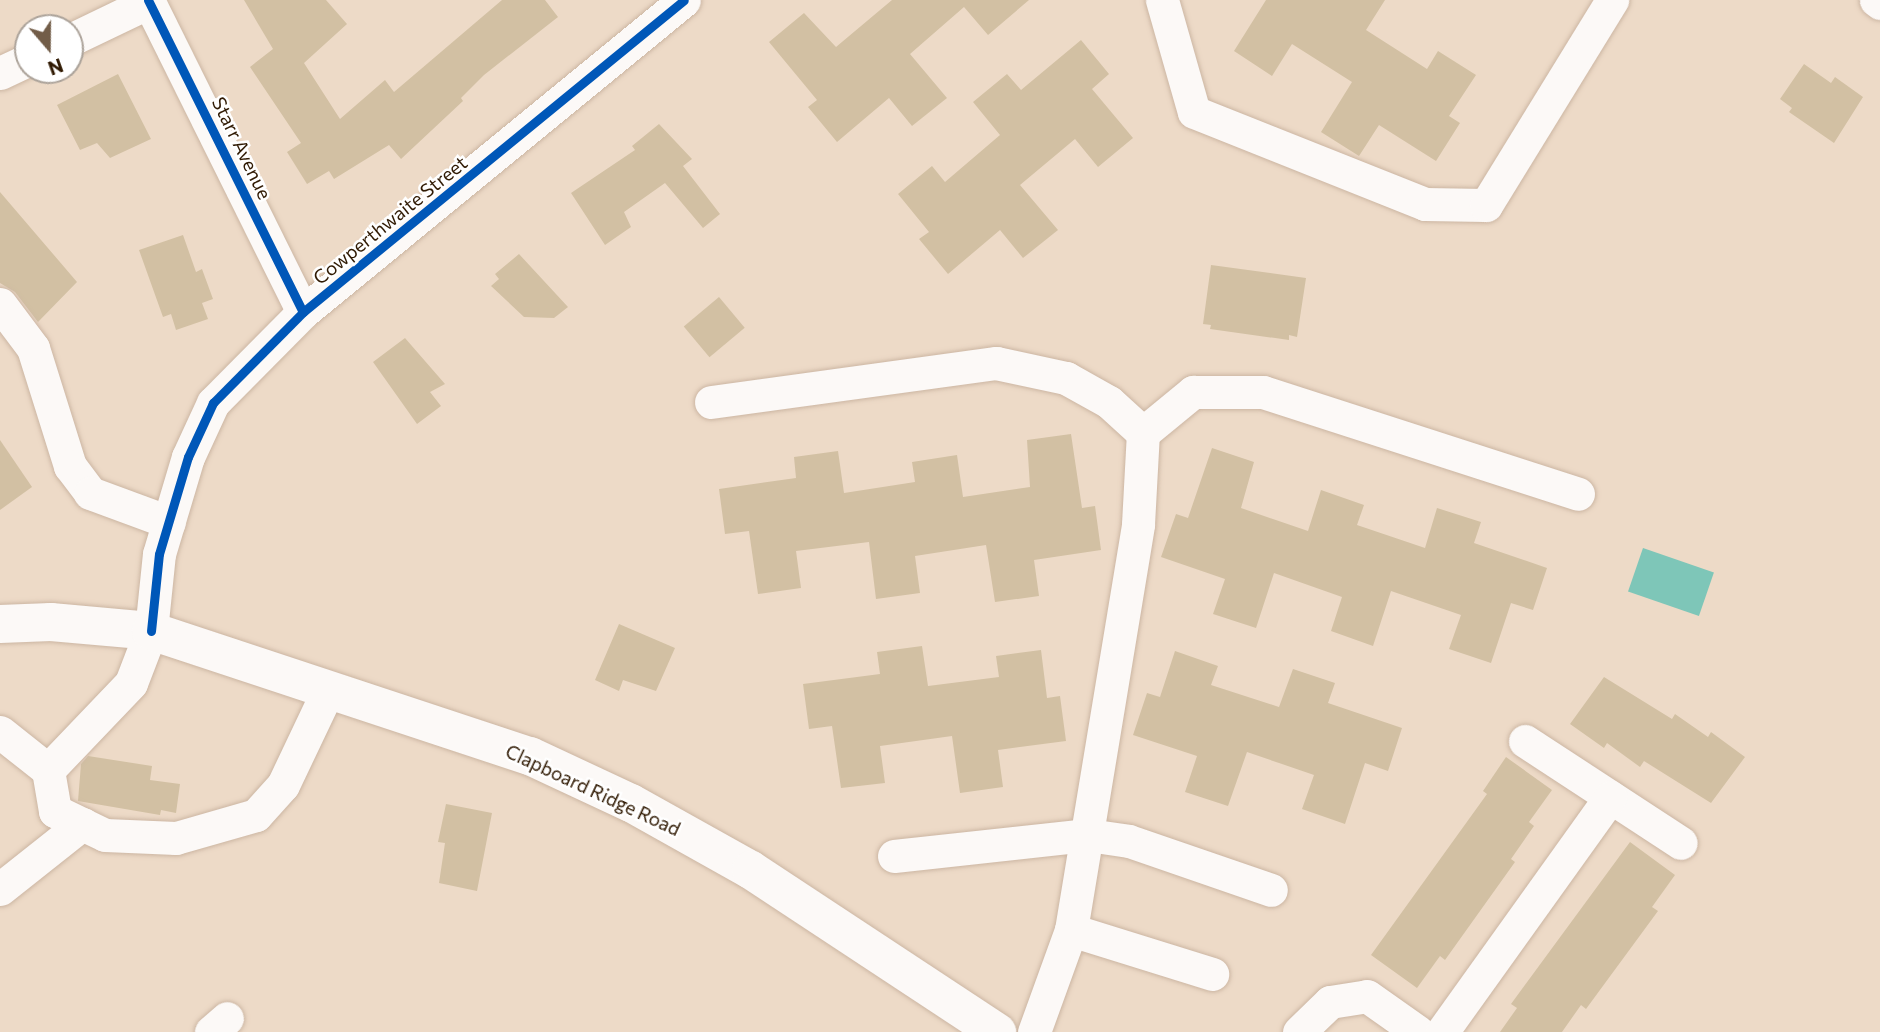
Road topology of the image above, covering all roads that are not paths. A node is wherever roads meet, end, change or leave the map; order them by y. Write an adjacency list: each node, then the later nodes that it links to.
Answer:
1 (684, 0): 7 (street, Cowperthwaite Street)
2 (1162, 0): 3 (street)
3 (1612, 0)
4 (149, 1): 5 (street); 7 (street, Starr Avenue)
5 (84, 33)
6 (0, 304): 11 (street)
7 (303, 312): 11 (street, Cowperthwaite Street)
8 (710, 402): 9 (street)
9 (1143, 433): 10 (street); 20 (street)
10 (1578, 494)
11 (169, 522): 13 (street, Cowperthwaite Street)
12 (0, 624): 13 (main road, Clapboard Ridge Road)
13 (151, 631): 14 (main road, Clapboard Ridge Road); 17 (street, Cowperthwaite Street)
14 (329, 688): 19 (street); 27 (main road, Clapboard Ridge Road)
15 (0, 732): 17 (street)
16 (1525, 741): 18 (street)
17 (48, 770): 19 (street)
18 (1610, 797): 21 (street); 31 (street)
19 (82, 824): 23 (street)
20 (1088, 835): 22 (street); 24 (street); 25 (street)
21 (1681, 843)
22 (894, 856)
23 (0, 889)
24 (1270, 890)
25 (1071, 930): 26 (street); 28 (street)
26 (1212, 974)
27 (997, 1032)
28 (1034, 1032)
29 (1299, 1032): 30 (street)
30 (1418, 1032)
31 (1442, 1032)

